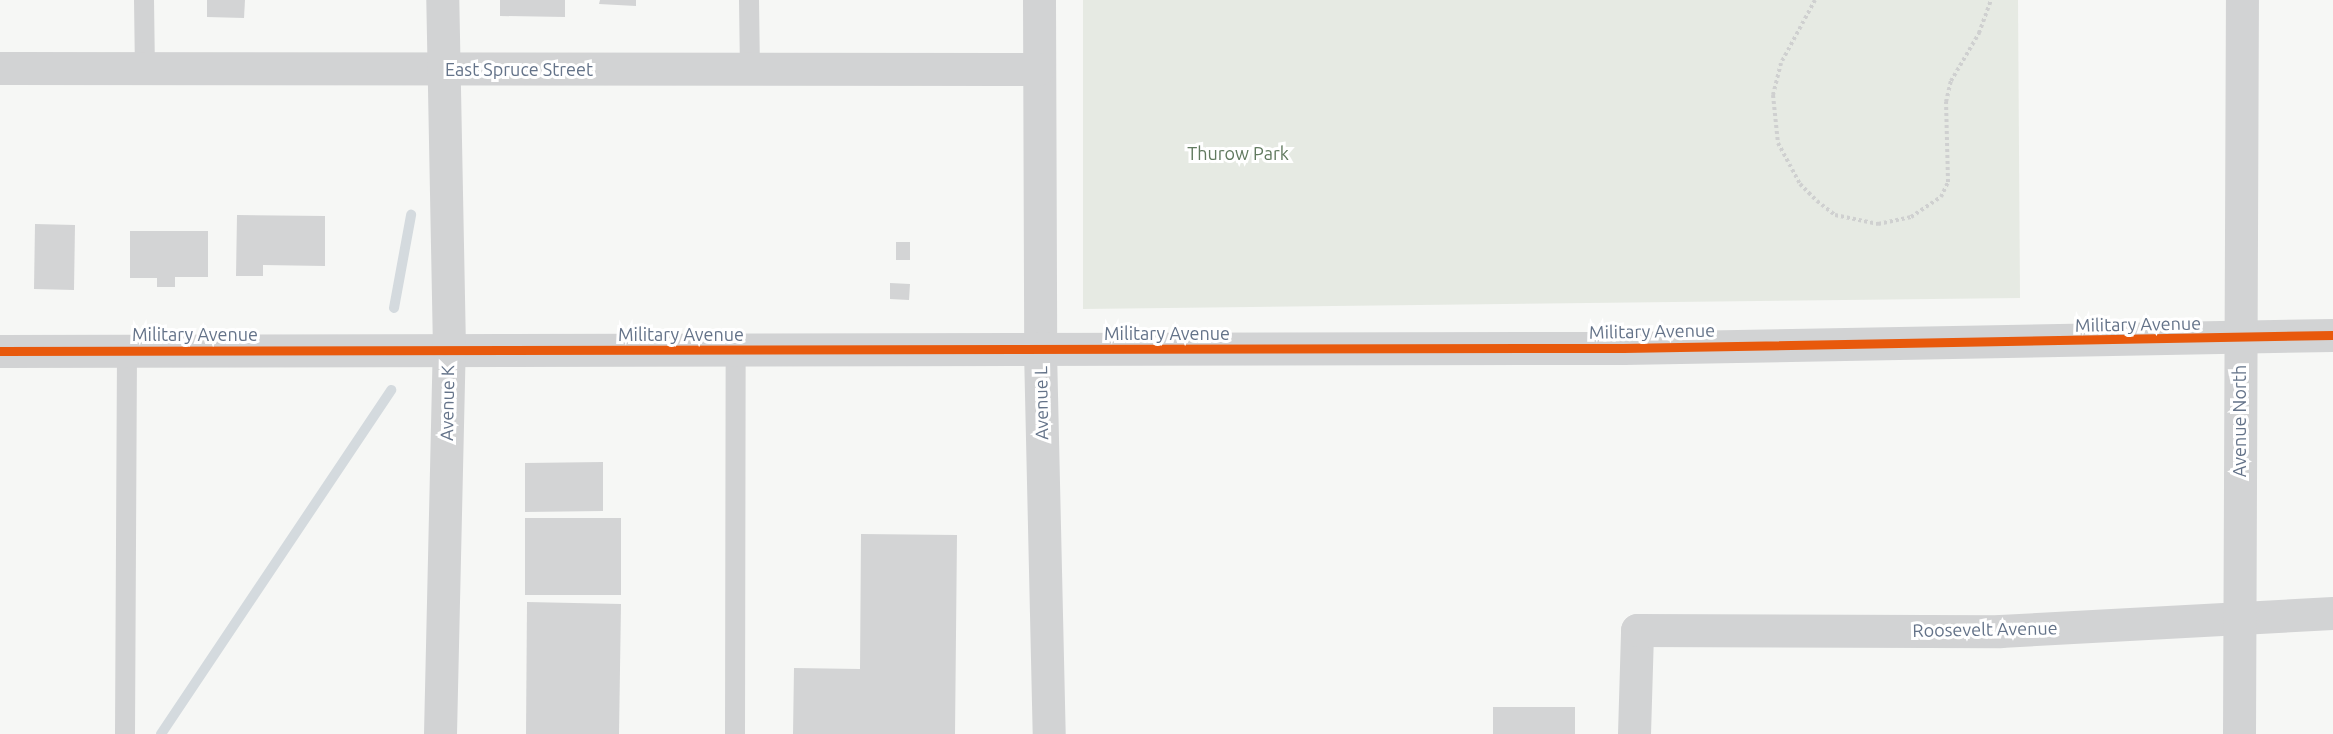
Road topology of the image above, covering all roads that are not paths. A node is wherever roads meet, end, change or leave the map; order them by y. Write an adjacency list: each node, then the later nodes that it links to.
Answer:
1 (144, 0): 7 (lane)
2 (442, 0): 8 (street, Avenue K)
3 (749, 0): 9 (lane)
4 (1039, 0): 10 (street, Avenue L)
5 (2242, 0): 12 (street, Avenue North)
6 (0, 68): 7 (street, East Spruce Street)
7 (145, 68): 8 (street, East Spruce Street)
8 (444, 69): 9 (street, East Spruce Street); 13 (street, Avenue K)
9 (750, 69): 10 (street, East Spruce Street)
10 (1038, 69): 16 (street, Avenue L)
11 (2333, 335): 12 (street, Military Avenue)
12 (2238, 339): 16 (street, Military Avenue); 19 (street, Avenue North)
13 (449, 349): 14 (street, Military Avenue); 15 (street, Military Avenue); 21 (street, Avenue K)
14 (128, 350): 17 (street, Military Avenue); 20 (lane)
15 (736, 350): 16 (street, Military Avenue); 22 (lane)
16 (1040, 350): 23 (street, Avenue L)
17 (0, 351)
18 (2333, 613): 19 (street, Roosevelt Avenue)
19 (2239, 617): 24 (street, Roosevelt Avenue); 25 (street, Avenue North)
20 (125, 734)
21 (440, 734)
22 (735, 734)
23 (1049, 734)
24 (1634, 734)
25 (2240, 734)

